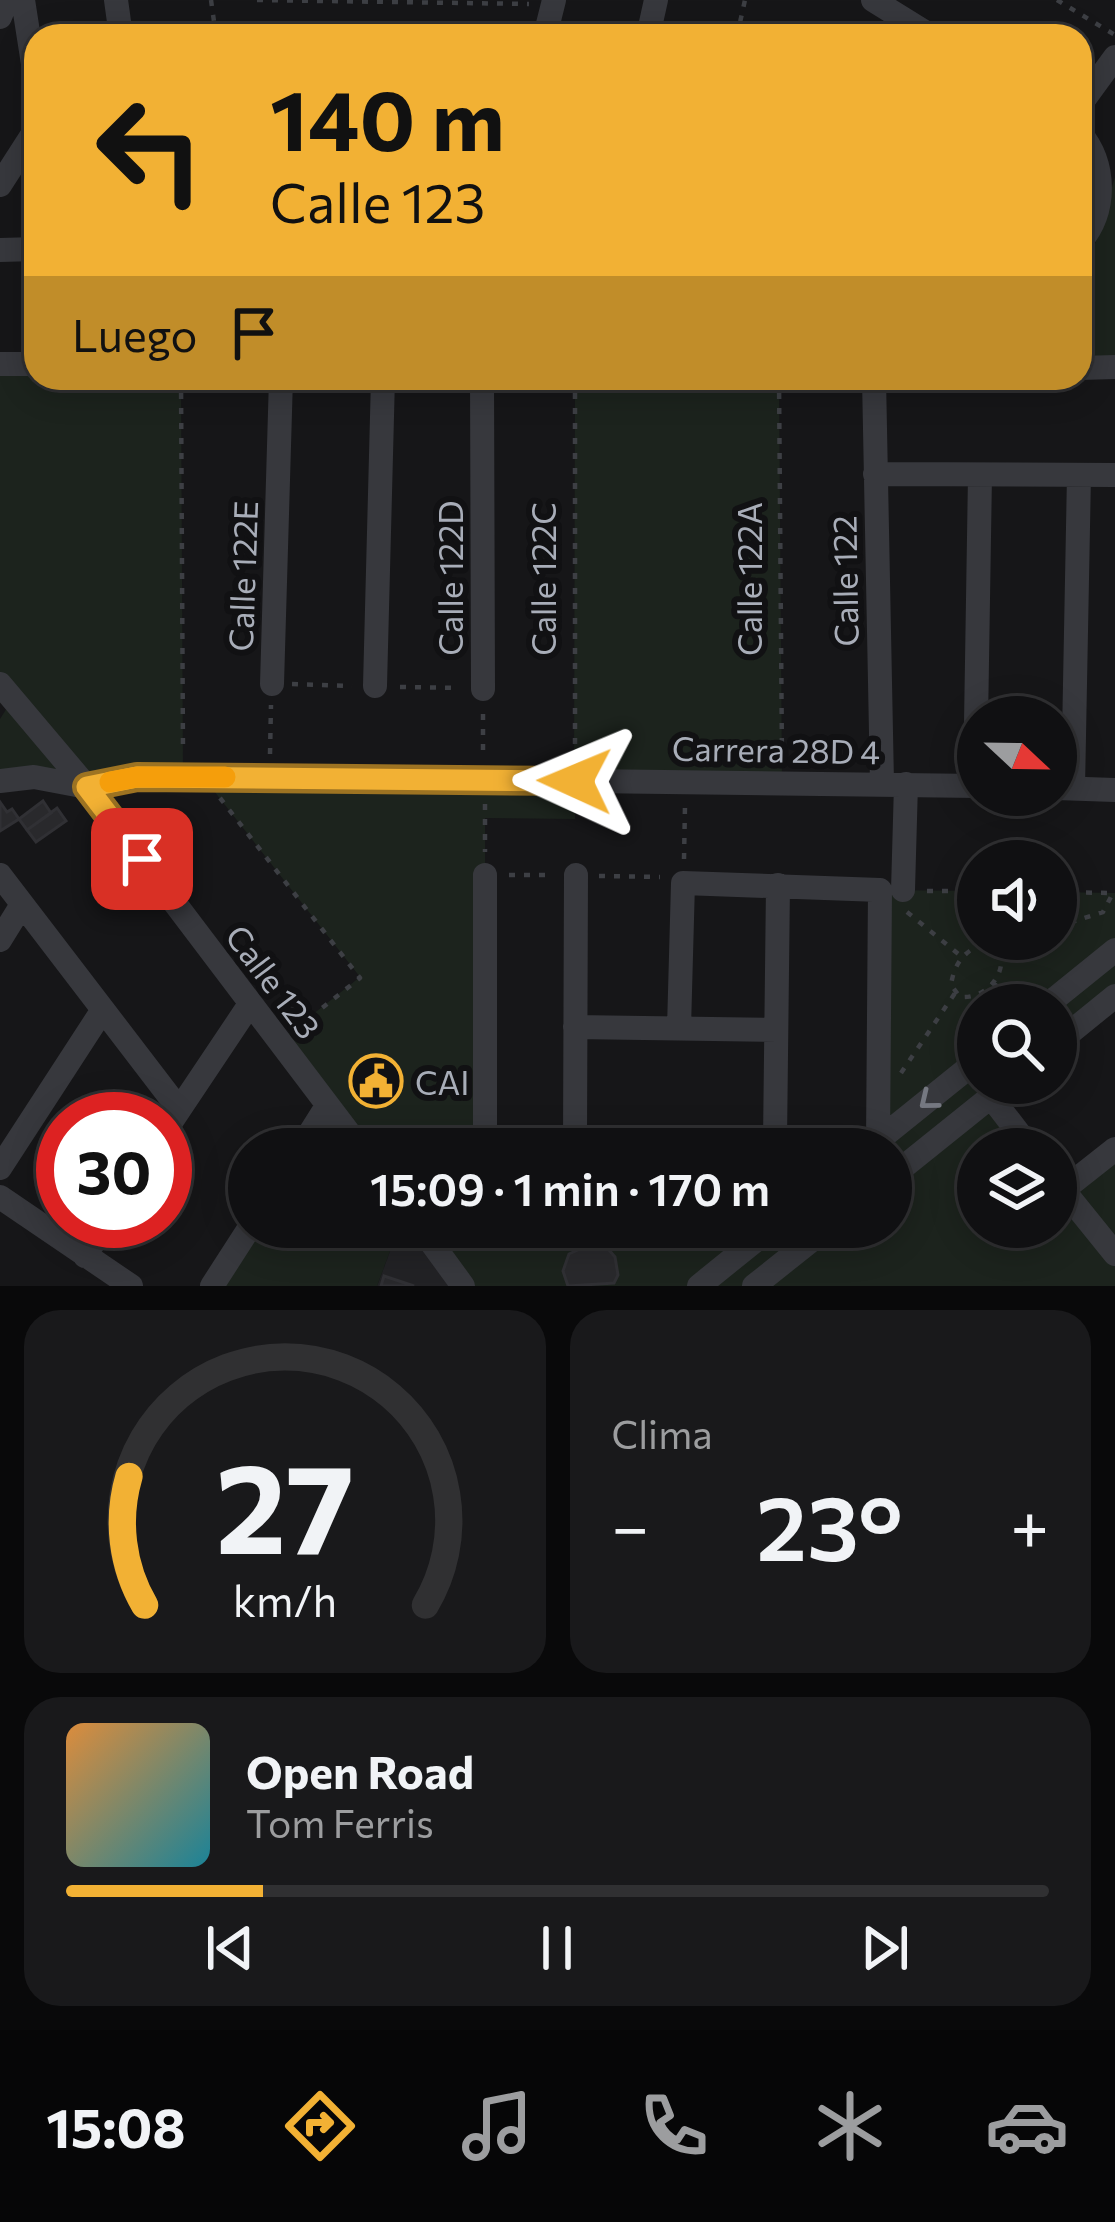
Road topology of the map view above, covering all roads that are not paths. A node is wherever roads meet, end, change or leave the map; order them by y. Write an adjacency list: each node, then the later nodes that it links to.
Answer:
1 (8, 0): 3 (street)
2 (873, 0): 4 (street)
3 (0, 17)
4 (912, 24)
5 (1115, 57): 6 (street)
6 (1092, 87)
7 (24, 148): 9 (street)
8 (1092, 154): 10 (street)
9 (0, 185)
10 (1092, 221)
11 (281, 390): 19 (street, Calle 122E)
12 (383, 390): 20 (street)
13 (482, 390): 21 (street, Calle 122D)
14 (874, 390): 15 (street, Calle 122)
15 (874, 474): 16 (street); 26 (street, Calle 122)
16 (980, 475): 17 (street); 22 (street)
17 (1078, 475): 18 (street); 23 (street)
18 (1115, 475)
19 (272, 684)
20 (375, 686)
21 (483, 688)
22 (978, 696)
23 (1069, 696)
24 (4, 701): 28 (street, Calle 123)
25 (0, 781): 28 (street, Carrera 28D 4)
26 (894, 784): 27 (street, Carrera 28D 4); 28 (street, Carrera 28D 4); 35 (street, Calle 122)
27 (957, 786)
28 (87, 787): 41 (street, Calle 123)
29 (1077, 788): 30 (street)
30 (1115, 790)
31 (0, 875): 36 (street)
32 (485, 875): 54 (street)
33 (576, 875): 43 (street)
34 (778, 885): 35 (street); 45 (street); 46 (street)
35 (891, 890): 57 (street, Calle 122)
36 (21, 906): 37 (street); 42 (street)
37 (0, 940)
38 (1115, 950): 39 (street)
39 (1073, 984)
40 (1115, 996): 44 (street)
41 (250, 1004): 49 (street); 51 (street, Calle 123)
42 (102, 1011): 48 (street); 61 (street)
43 (575, 1027): 45 (street); 55 (street)
44 (1077, 1027)
45 (679, 1028): 46 (street)
46 (776, 1030): 56 (street)
47 (957, 1077): 58 (street, one-way to 58)
48 (166, 1092)
49 (190, 1092)
50 (982, 1104): 60 (street)
51 (327, 1106): 52 (street); 53 (street, Calle 123)
52 (313, 1128)
53 (344, 1128)
54 (485, 1128)
55 (575, 1128)
56 (775, 1128)
57 (875, 1128)
58 (894, 1128)
59 (1115, 1149): 62 (street)
60 (912, 1160)
61 (0, 1168)
62 (1077, 1175)
63 (0, 1197): 71 (street)
64 (1077, 1207): 70 (street)
65 (91, 1248): 71 (street)
66 (236, 1248): 73 (street)
67 (435, 1248): 74 (street)
68 (746, 1248): 75 (street)
69 (802, 1248): 76 (street)
70 (1115, 1254)
71 (86, 1256): 72 (street)
72 (131, 1286)
73 (212, 1286)
74 (463, 1286)
75 (699, 1286)
76 (754, 1286)

